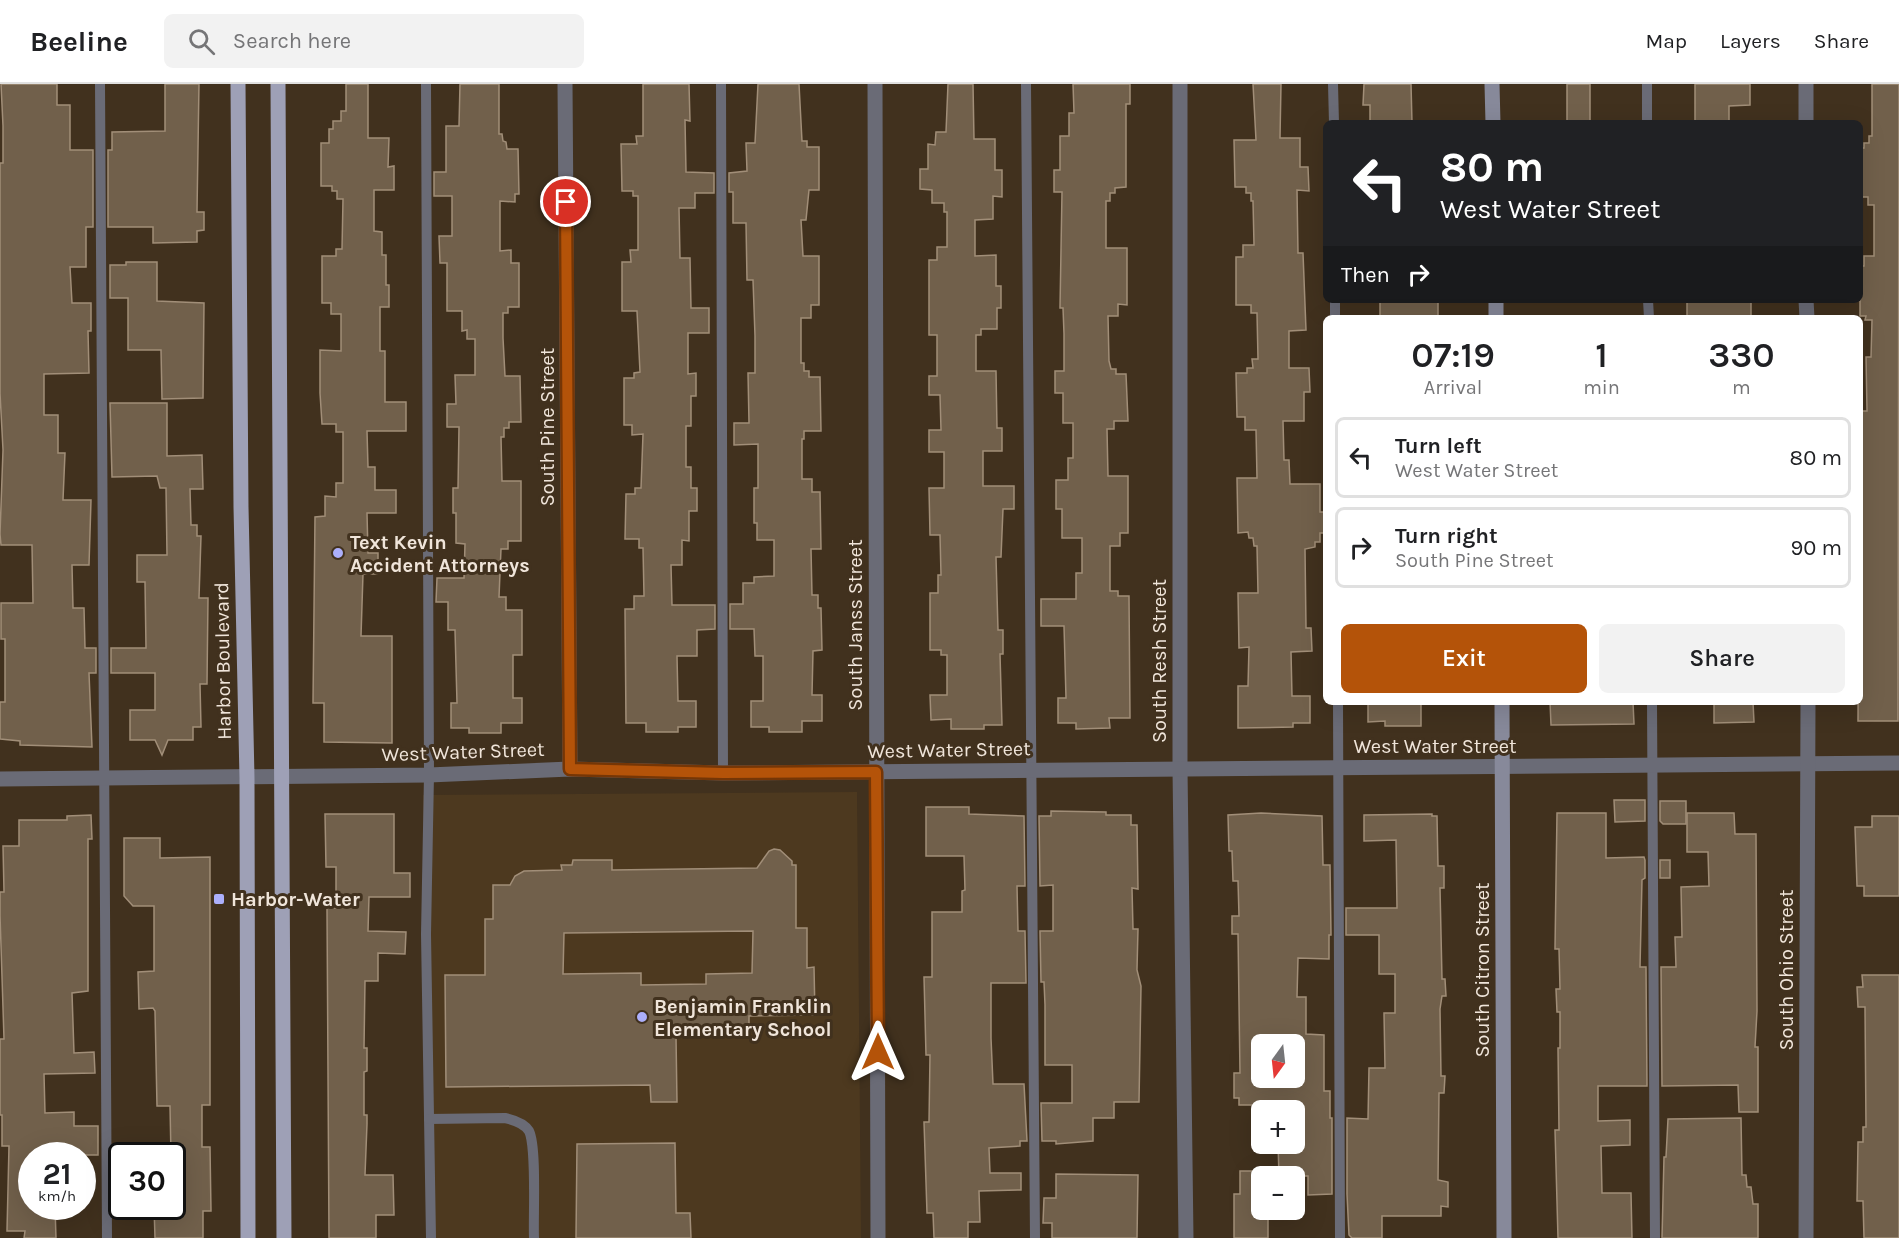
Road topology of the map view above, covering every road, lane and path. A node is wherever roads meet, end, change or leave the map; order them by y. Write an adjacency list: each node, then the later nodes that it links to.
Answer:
1 (100, 84): 33 (lane)
2 (238, 84): 34 (main road, Harbor Boulevard)
3 (278, 84): 35 (main road)
4 (426, 84): 32 (lane)
5 (565, 84): 27 (street, South Pine Street)
6 (721, 84): 31 (lane)
7 (874, 84): 30 (street, South Janss Street)
8 (1026, 84): 29 (lane)
9 (1180, 84): 28 (street, South Resh Street)
10 (1333, 84): 14 (lane)
11 (1492, 84): 15 (street)
12 (1647, 84): 16 (lane)
13 (1806, 84): 17 (street)
14 (1334, 120)
15 (1493, 120)
16 (1647, 120)
17 (1806, 120)
18 (1338, 705): 26 (lane)
19 (1502, 705): 25 (street, South Citron Street)
20 (1652, 705): 24 (lane)
21 (1808, 705): 22 (street, South Ohio Street)
22 (1809, 763): 23 (street, West Water Street); 24 (street, West Water Street); 49 (street, South Ohio Street)
23 (1899, 763)
24 (1653, 765): 25 (street, West Water Street); 48 (lane)
25 (1503, 766): 26 (street, West Water Street); 47 (street, South Citron Street)
26 (1339, 768): 28 (street, West Water Street); 46 (lane)
27 (570, 769): 31 (street, West Water Street); 32 (street, West Water Street)
28 (1180, 769): 29 (street, West Water Street); 45 (street, South Resh Street)
29 (1033, 770): 30 (street, West Water Street); 44 (lane)
30 (876, 772): 31 (street, West Water Street); 43 (street, South Janss Street)
31 (723, 773)
32 (429, 775): 35 (street, West Water Street); 37 (lane)
33 (104, 778): 34 (street, West Water Street); 36 (street, West Water Street); 38 (lane)
34 (247, 778): 35 (street, West Water Street); 39 (main road, Harbor Boulevard)
35 (282, 778): 40 (main road)
36 (0, 779)
37 (429, 1119): 41 (lane); 42 (lane)
38 (106, 1238)
39 (248, 1238)
40 (284, 1238)
41 (431, 1238)
42 (534, 1238)
43 (878, 1238)
44 (1035, 1238)
45 (1186, 1238)
46 (1340, 1238)
47 (1504, 1238)
48 (1655, 1238)
49 (1806, 1238)

